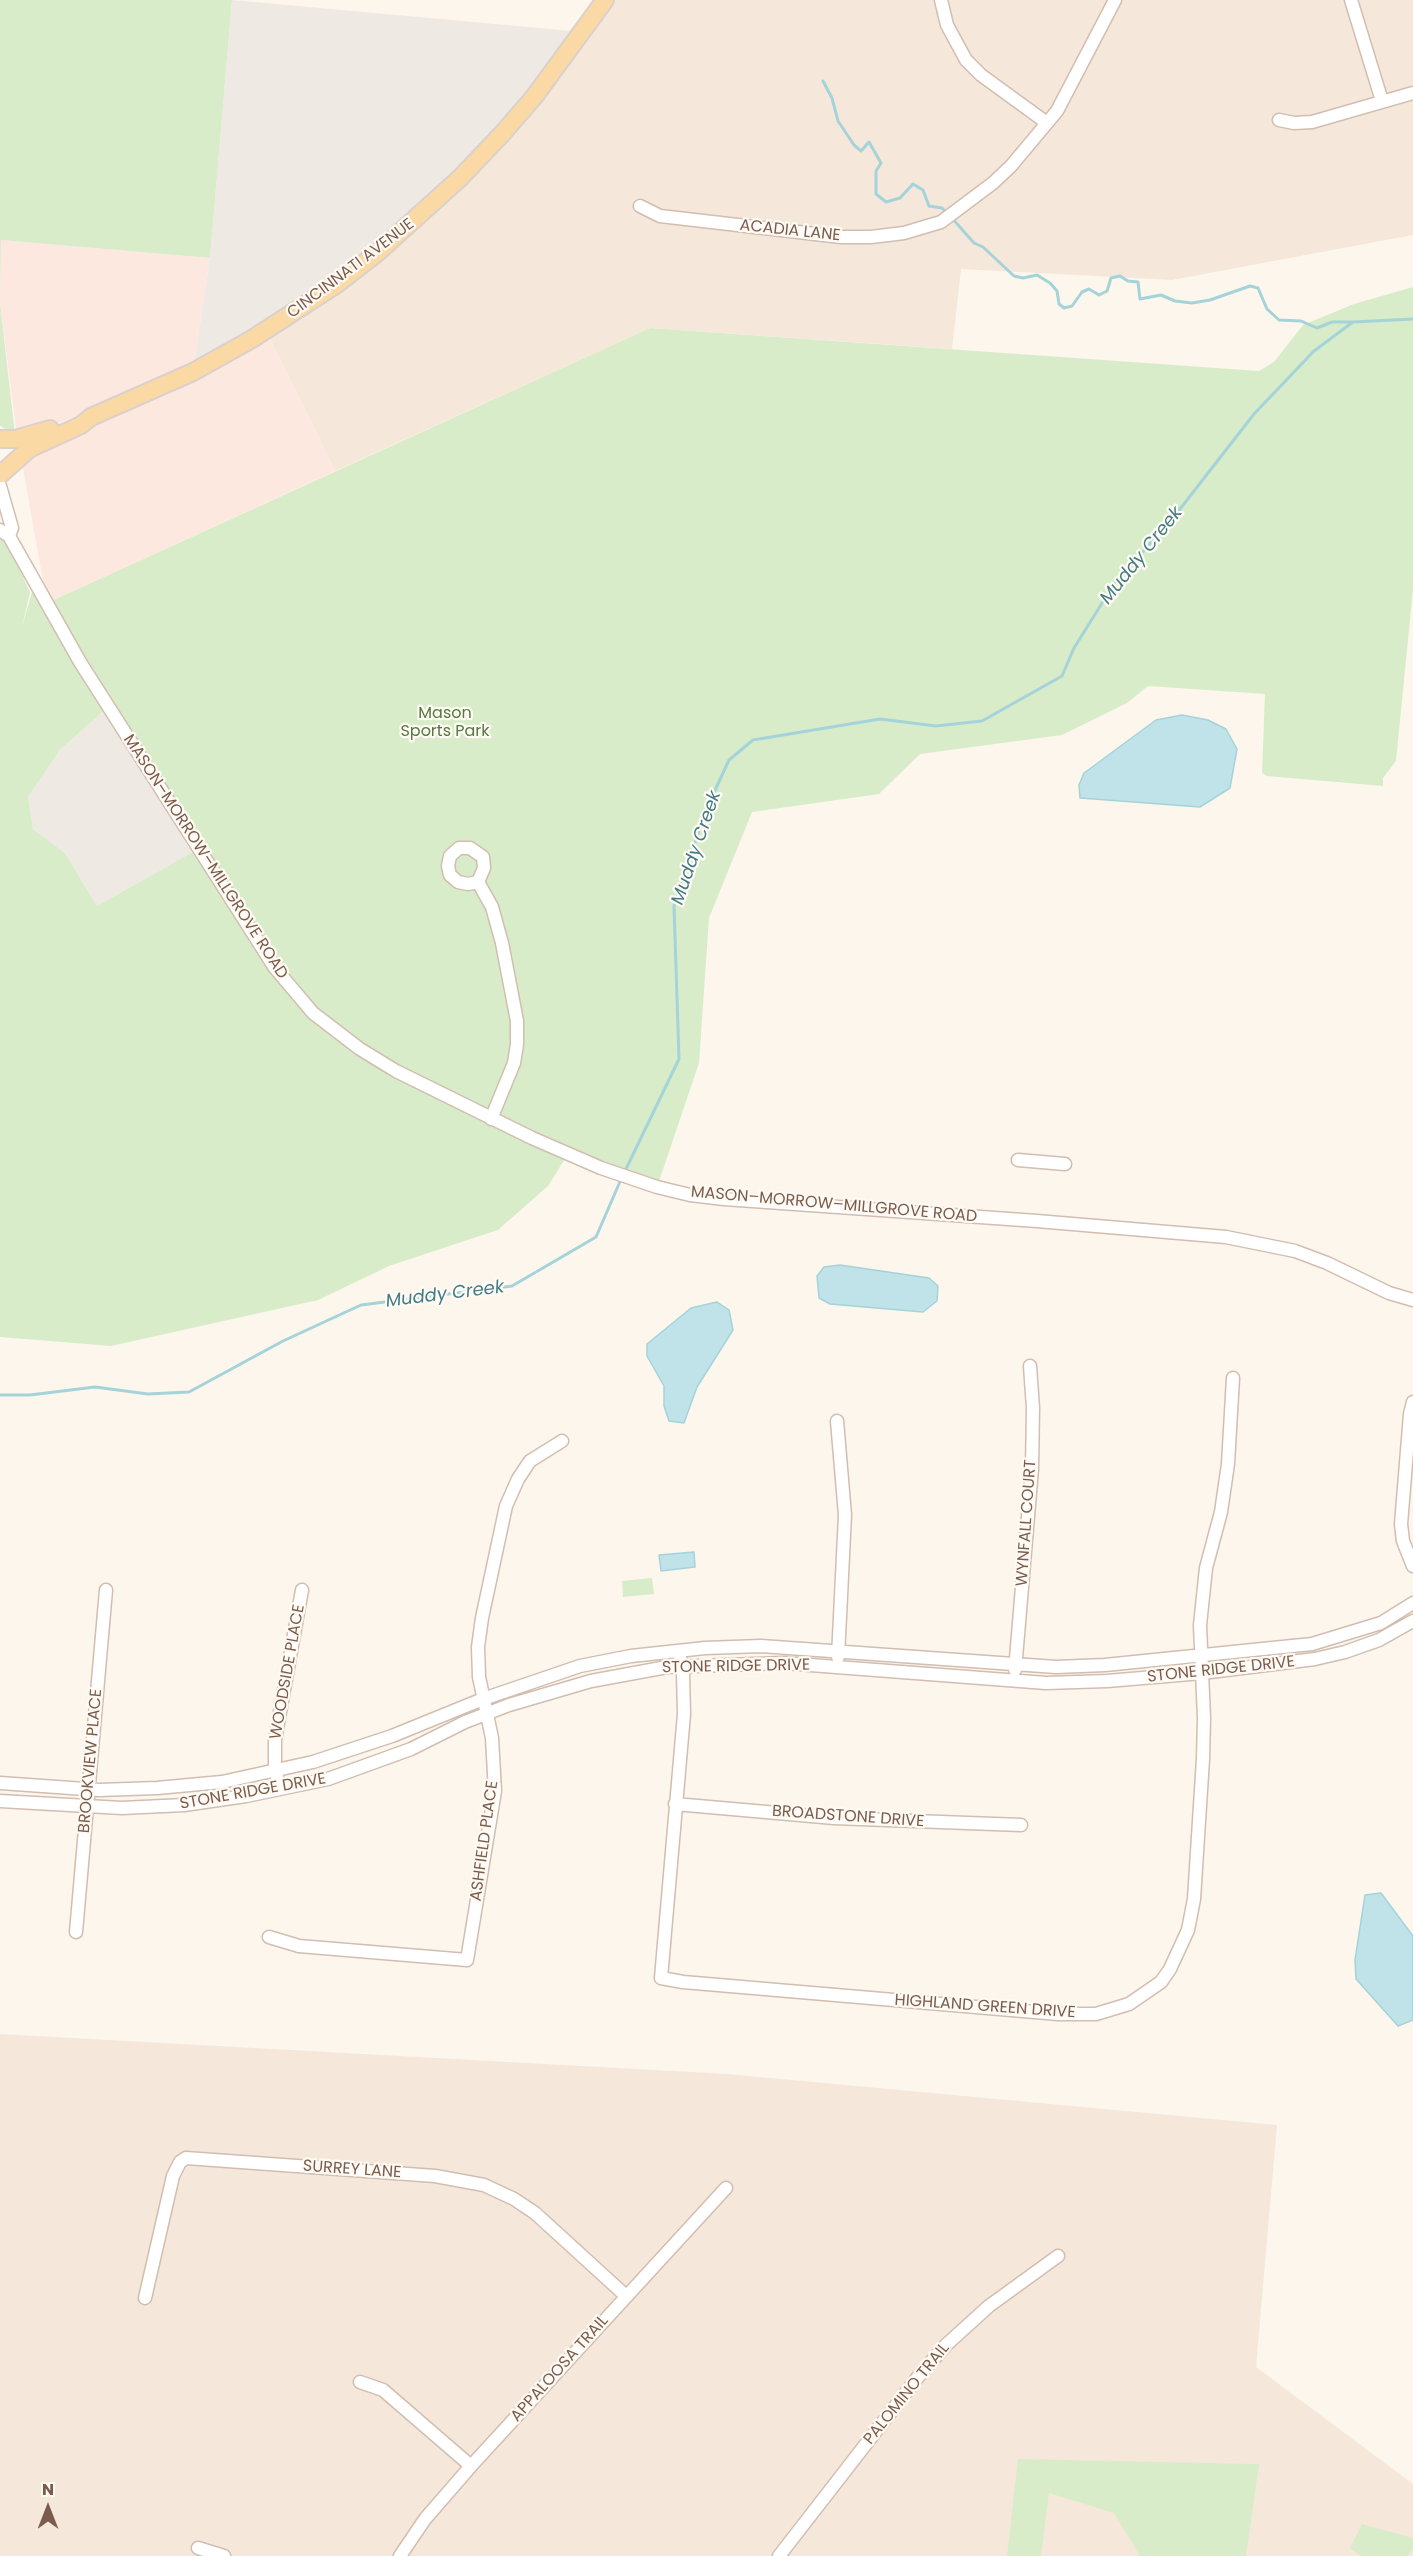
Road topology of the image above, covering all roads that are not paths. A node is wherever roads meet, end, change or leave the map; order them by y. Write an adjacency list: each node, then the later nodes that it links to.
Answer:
1 (605, 0): 10 (main road, CINCINNATI AVENUE)
2 (941, 0): 8 (street)
3 (1115, 0): 8 (street)
4 (1351, 0): 6 (street)
5 (1413, 93): 6 (street)
6 (1382, 101): 7 (street)
7 (1279, 120)
8 (1047, 123): 9 (street, ACADIA LANE)
9 (640, 206)
10 (91, 417): 11 (main road, CINCINNATI AVENUE); 13 (main road, CINCINNATI AVENUE)
11 (0, 439)
12 (0, 448): 13 (main road)
13 (0, 475)
14 (0, 486): 15 (street, MASON–MORROW–MILLGROVE ROAD)
15 (5, 533): 17 (street, MASON–MORROW–MILLGROVE ROAD)
16 (477, 882): 17 (street)
17 (491, 1119): 20 (street, MASON–MORROW–MILLGROVE ROAD)
18 (1018, 1160): 19 (street)
19 (1065, 1164)
20 (1413, 1300)
21 (1030, 1366): 34 (street, WYNFALL COURT)
22 (1233, 1378): 33 (street, HIGHLAND GREEN DRIVE)
23 (1413, 1402): 26 (street)
24 (837, 1421): 31 (street)
25 (562, 1441): 39 (street, ASHFIELD PLACE)
26 (1413, 1566)
27 (106, 1590): 44 (street, BROOKVIEW PLACE)
28 (302, 1590): 41 (street, WOODSIDE PLACE)
29 (1413, 1603): 33 (street, STONE RIDGE DRIVE)
30 (1413, 1621): 37 (street, STONE RIDGE DRIVE)
31 (838, 1650): 32 (street, STONE RIDGE DRIVE); 34 (street, STONE RIDGE DRIVE); 36 (street)
32 (679, 1651): 35 (street, HIGHLAND GREEN DRIVE); 39 (street, STONE RIDGE DRIVE)
33 (1201, 1656): 34 (street, STONE RIDGE DRIVE); 37 (street, HIGHLAND GREEN DRIVE)
34 (1016, 1664): 38 (street, WYNFALL COURT)
35 (682, 1665): 36 (street, STONE RIDGE DRIVE); 40 (street, STONE RIDGE DRIVE); 46 (street, HIGHLAND GREEN DRIVE)
36 (837, 1667): 38 (street, STONE RIDGE DRIVE)
37 (1202, 1673): 38 (street, STONE RIDGE DRIVE); 46 (street, HIGHLAND GREEN DRIVE)
38 (1015, 1680)
39 (483, 1699): 40 (street, ASHFIELD PLACE); 41 (street, STONE RIDGE DRIVE)
40 (488, 1713): 43 (street, STONE RIDGE DRIVE); 50 (street, ASHFIELD PLACE)
41 (275, 1770): 43 (street, WOODSIDE PLACE); 44 (street, STONE RIDGE DRIVE)
42 (0, 1783): 44 (street, STONE RIDGE DRIVE)
43 (280, 1789): 47 (street, STONE RIDGE DRIVE)
44 (88, 1790): 47 (street, BROOKVIEW PLACE)
45 (0, 1801): 47 (street, STONE RIDGE DRIVE)
46 (675, 1804): 48 (street, BROADSTONE DRIVE)
47 (87, 1807): 49 (street, BROOKVIEW PLACE)
48 (1021, 1825)
49 (76, 1932)
50 (269, 1937)
51 (726, 2188): 53 (street, APPALOOSA TRAIL)
52 (1058, 2256): 60 (street, PALOMINO TRAIL)
53 (626, 2296): 54 (street, SURREY LANE); 56 (street, APPALOOSA TRAIL)
54 (145, 2298)
55 (360, 2382): 56 (street)
56 (471, 2466): 59 (street, APPALOOSA TRAIL)
57 (198, 2548): 58 (street)
58 (224, 2556)
59 (400, 2556)
60 (779, 2556)

